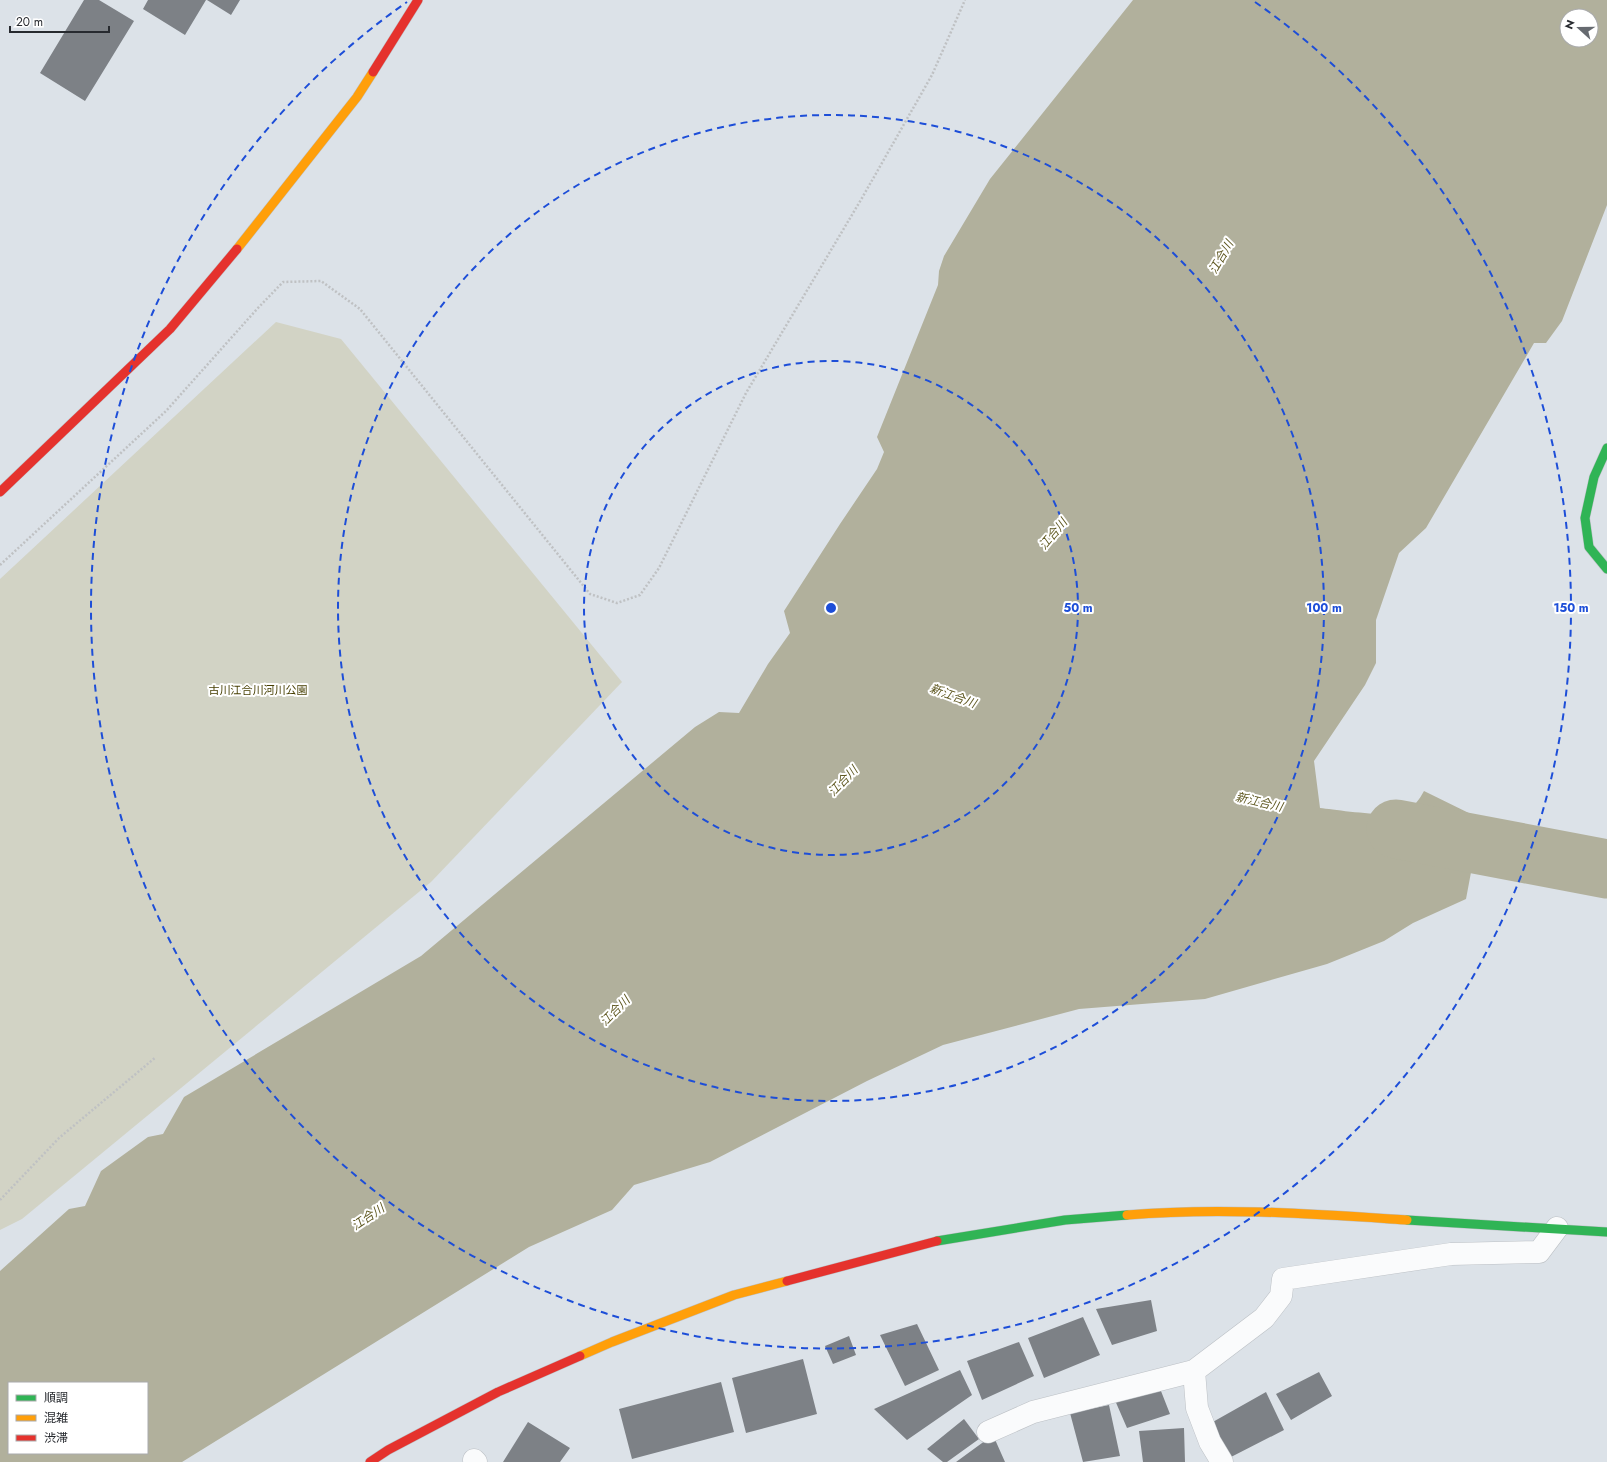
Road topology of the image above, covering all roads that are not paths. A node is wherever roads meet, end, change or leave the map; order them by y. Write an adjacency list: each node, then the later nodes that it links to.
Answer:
1 (418, 0): 3 (street)
2 (1607, 448): 4 (street)
3 (0, 492)
4 (1607, 568)
5 (1557, 1228): 6 (street); 7 (street); 9 (street)
6 (1607, 1232)
7 (1194, 1371): 8 (street); 10 (street)
8 (988, 1432)
9 (370, 1462)
10 (1222, 1462)

